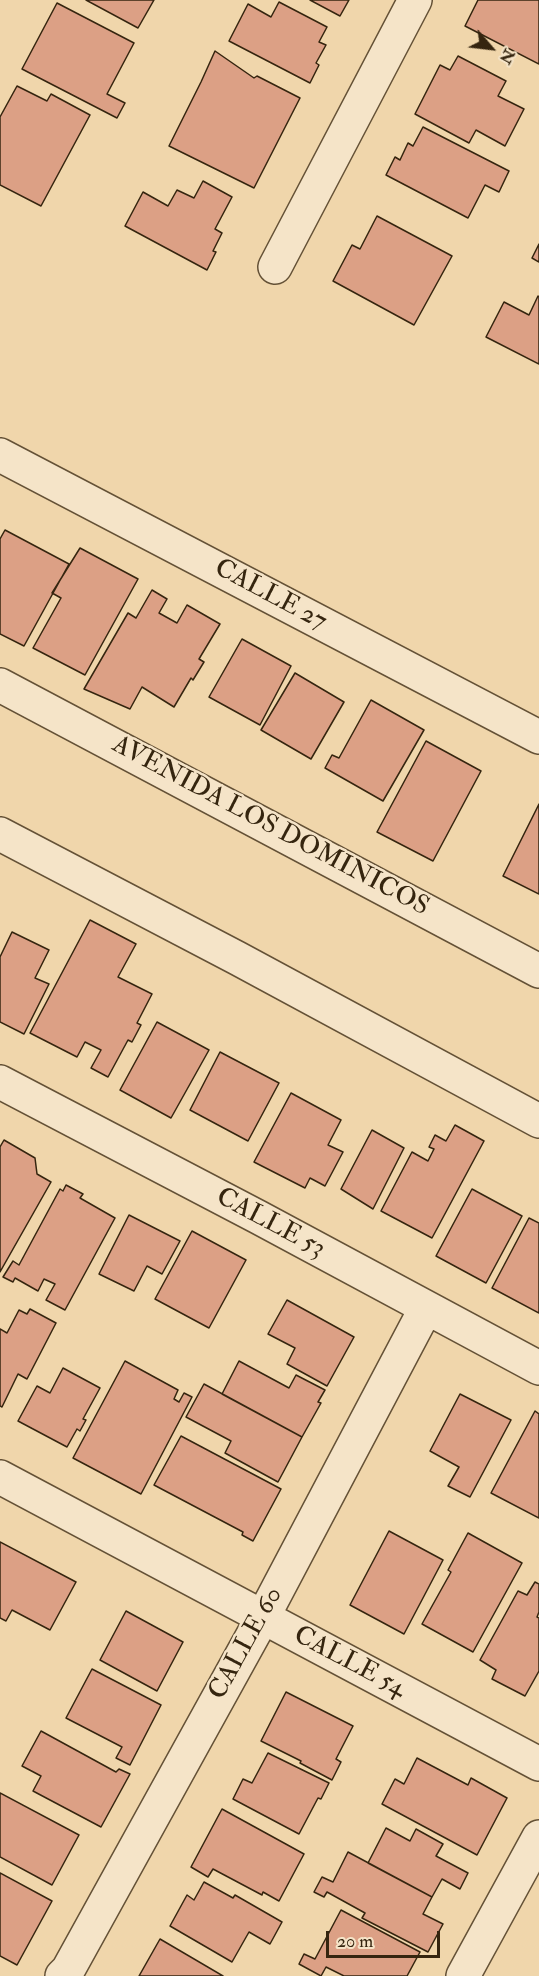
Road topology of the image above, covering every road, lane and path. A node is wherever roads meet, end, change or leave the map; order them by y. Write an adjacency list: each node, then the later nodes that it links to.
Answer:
1 (415, 0): 2 (street)
2 (275, 267)
3 (0, 455): 5 (street, CALLE 27)
4 (0, 685): 7 (street, AVENIDA LOS DOMINICOS)
5 (539, 737)
6 (0, 834): 9 (street)
7 (539, 971)
8 (0, 1082): 10 (street, CALLE 53)
9 (539, 1121)
10 (426, 1308): 11 (street, CALLE 53); 13 (street, CALLE 60)
11 (539, 1368)
12 (0, 1477): 13 (street, CALLE 54)
13 (263, 1617): 14 (street, CALLE 54); 16 (street, CALLE 60)
14 (539, 1764)
15 (539, 1837): 17 (street)
16 (62, 1976)
17 (463, 1976)

